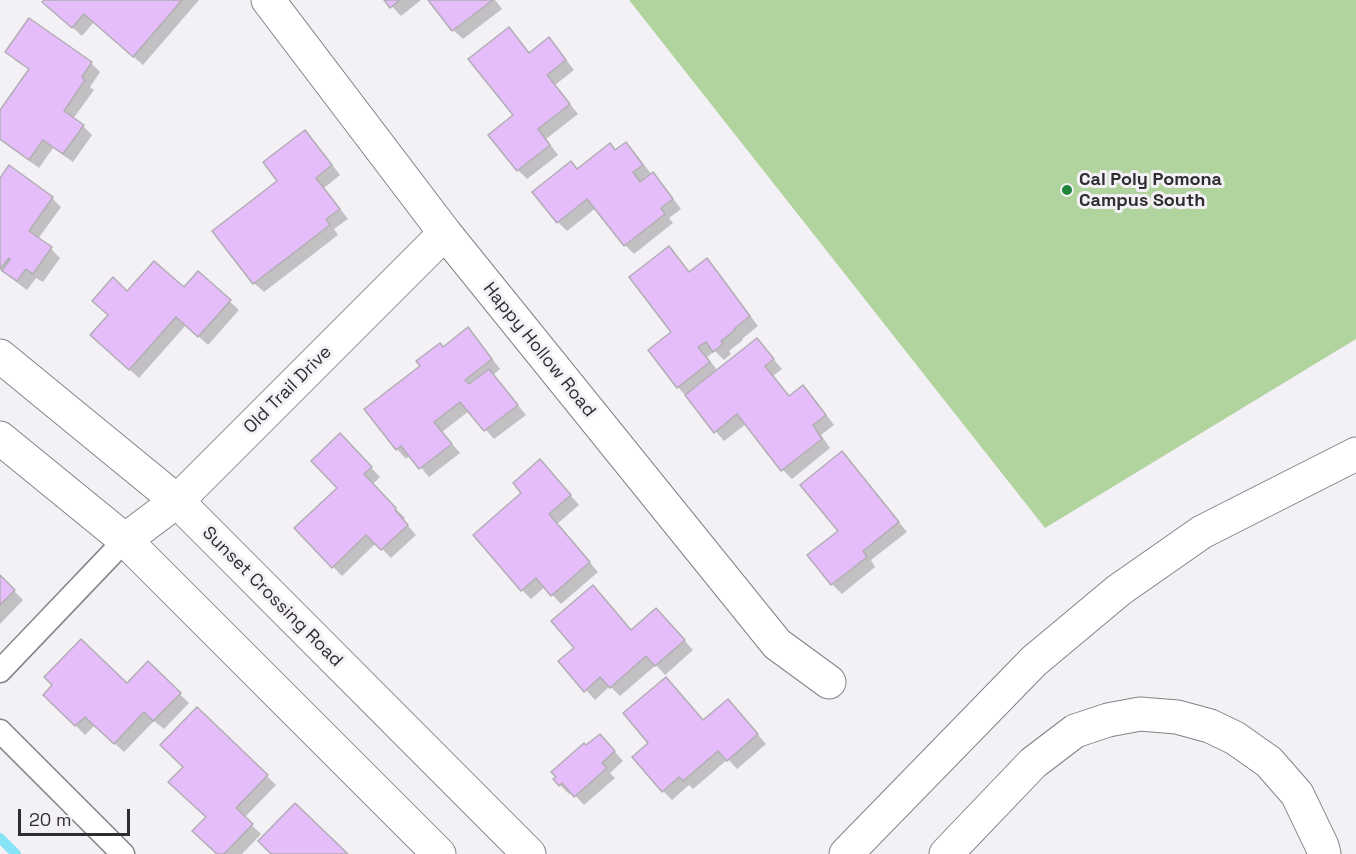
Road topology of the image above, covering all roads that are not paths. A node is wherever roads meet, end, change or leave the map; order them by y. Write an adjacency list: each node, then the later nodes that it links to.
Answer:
1 (268, 0): 2 (main road, Happy Hollow Road)
2 (445, 233): 6 (main road, Old Trail Drive); 9 (main road, Happy Hollow Road)
3 (0, 356): 6 (main road, Sunset Crossing Road)
4 (0, 438): 7 (main road)
5 (1356, 454): 14 (main road)
6 (177, 501): 7 (main road, Old Trail Drive); 13 (main road, Sunset Crossing Road)
7 (125, 540): 8 (lane); 12 (main road)
8 (0, 671)
9 (829, 682)
10 (0, 731): 11 (lane)
11 (123, 854)
12 (439, 854)
13 (529, 854)
14 (846, 854)
15 (946, 854): 16 (main road)
16 (1324, 854)

